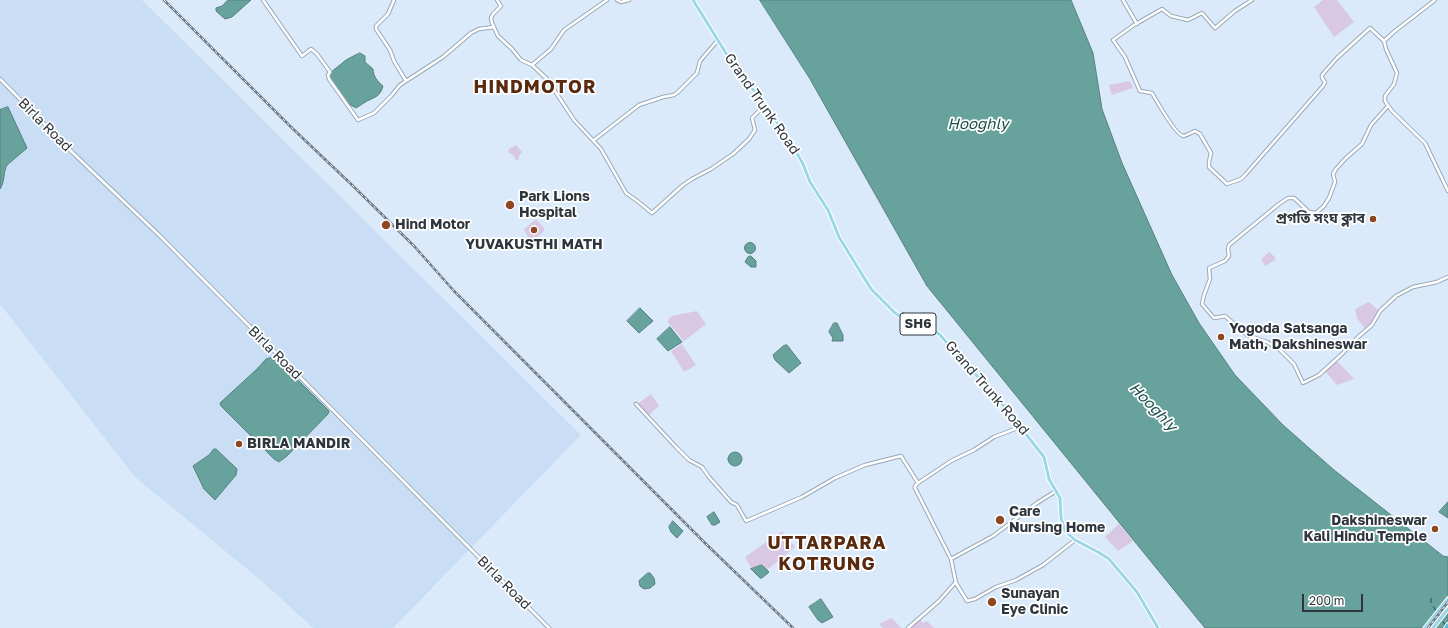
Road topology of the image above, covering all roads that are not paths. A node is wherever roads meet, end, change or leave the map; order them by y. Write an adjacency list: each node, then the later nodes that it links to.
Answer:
1 (263, 0): 17 (street)
2 (394, 0): 17 (street)
3 (497, 0): 12 (street)
4 (607, 0): 15 (street)
5 (617, 0): 6 (street)
6 (629, 0)
7 (692, 0): 13 (main road, Grand Trunk Road / SH6)
8 (1123, 0): 11 (street)
9 (1252, 0): 11 (street)
10 (1435, 0): 14 (street)
11 (1137, 24): 14 (street)
12 (494, 27): 15 (street); 17 (street)
13 (718, 40): 18 (main road, Grand Trunk Road / SH6); 20 (street)
14 (1384, 41): 19 (street)
15 (532, 66): 20 (street)
16 (0, 79): 33 (street, Birla Road)
17 (406, 81)
18 (765, 105): 20 (street); 24 (main road, Grand Trunk Road / SH6)
19 (1388, 106): 21 (street); 22 (street)
20 (594, 140)
21 (1448, 191)
22 (1448, 277)
23 (636, 404): 25 (street)
24 (1021, 427): 25 (street); 26 (main road, Grand Trunk Road / SH6)
25 (918, 483): 28 (street)
26 (1056, 491): 27 (main road, Grand Trunk Road / SH6); 28 (street)
27 (1075, 540): 29 (street); 35 (main road, Grand Trunk Road / SH6)
28 (951, 559): 29 (street)
29 (956, 583): 34 (street)
30 (1448, 599): 36 (main road)
31 (1448, 609): 37 (main road)
32 (1448, 625): 38 (highway)
33 (549, 628)
34 (908, 628)
35 (1158, 628)
36 (1425, 628)
37 (1433, 628)
38 (1446, 628)

